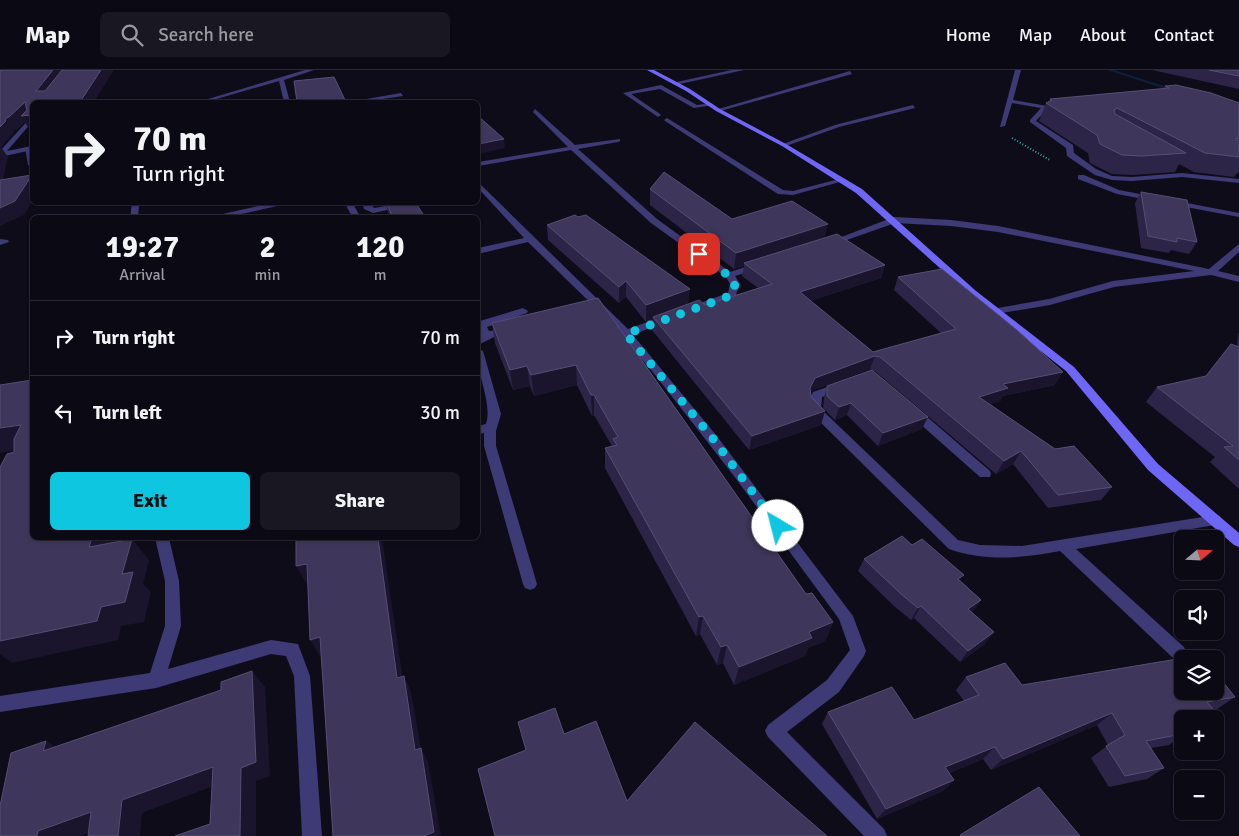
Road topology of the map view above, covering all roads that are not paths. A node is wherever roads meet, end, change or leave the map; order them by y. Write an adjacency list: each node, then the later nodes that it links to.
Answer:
1 (311, 70): 6 (street)
2 (650, 70): 7 (street)
3 (740, 70): 7 (street)
4 (1018, 70): 12 (street)
5 (850, 73): 15 (street)
6 (281, 79): 9 (street); 10 (street)
7 (675, 83): 15 (street)
8 (401, 95): 11 (street)
9 (208, 100)
10 (286, 100)
11 (366, 100)
12 (1009, 101): 16 (street); 21 (street)
13 (912, 107): 23 (street)
14 (1059, 107): 16 (street)
15 (714, 108): 18 (street); 23 (street)
16 (1045, 108): 29 (street)
17 (535, 111): 25 (street)
18 (658, 115)
19 (30, 120): 26 (street)
20 (667, 120): 31 (street)
21 (1002, 126)
22 (618, 140): 25 (street)
23 (784, 144): 31 (street)
24 (30, 148): 26 (street)
25 (573, 148): 27 (street); 48 (street)
26 (0, 154)
27 (480, 164)
28 (1175, 166): 29 (street)
29 (1192, 176): 32 (street)
30 (1081, 177): 40 (street)
31 (843, 180): 41 (street)
32 (1239, 182)
33 (481, 192): 42 (street)
34 (274, 205): 37 (street)
35 (367, 205): 36 (street)
36 (406, 205)
37 (258, 208): 38 (street); 39 (street)
38 (224, 215)
39 (262, 215)
40 (1239, 215)
41 (894, 220): 43 (street); 47 (street); 50 (street)
42 (530, 239): 45 (street); 53 (street)
43 (819, 247)
44 (1239, 247): 47 (street)
45 (480, 251)
46 (765, 264): 48 (street)
47 (1211, 272): 49 (street); 50 (street)
48 (729, 276): 53 (street)
49 (1239, 279)
50 (996, 311): 61 (street)
51 (523, 312): 54 (street)
52 (519, 328): 54 (street)
53 (626, 334): 70 (street)
54 (482, 339)
55 (480, 358): 58 (street)
56 (852, 382): 64 (street)
57 (906, 406): 60 (street)
58 (491, 426): 59 (street); 65 (street)
59 (480, 429)
60 (985, 474)
61 (1215, 520): 63 (street); 64 (street)
62 (162, 540): 67 (street)
63 (1239, 541)
64 (1062, 545): 66 (street)
65 (530, 584)
66 (1176, 650)
67 (156, 680): 68 (street); 69 (street)
68 (0, 704)
69 (312, 836)
70 (877, 836)

